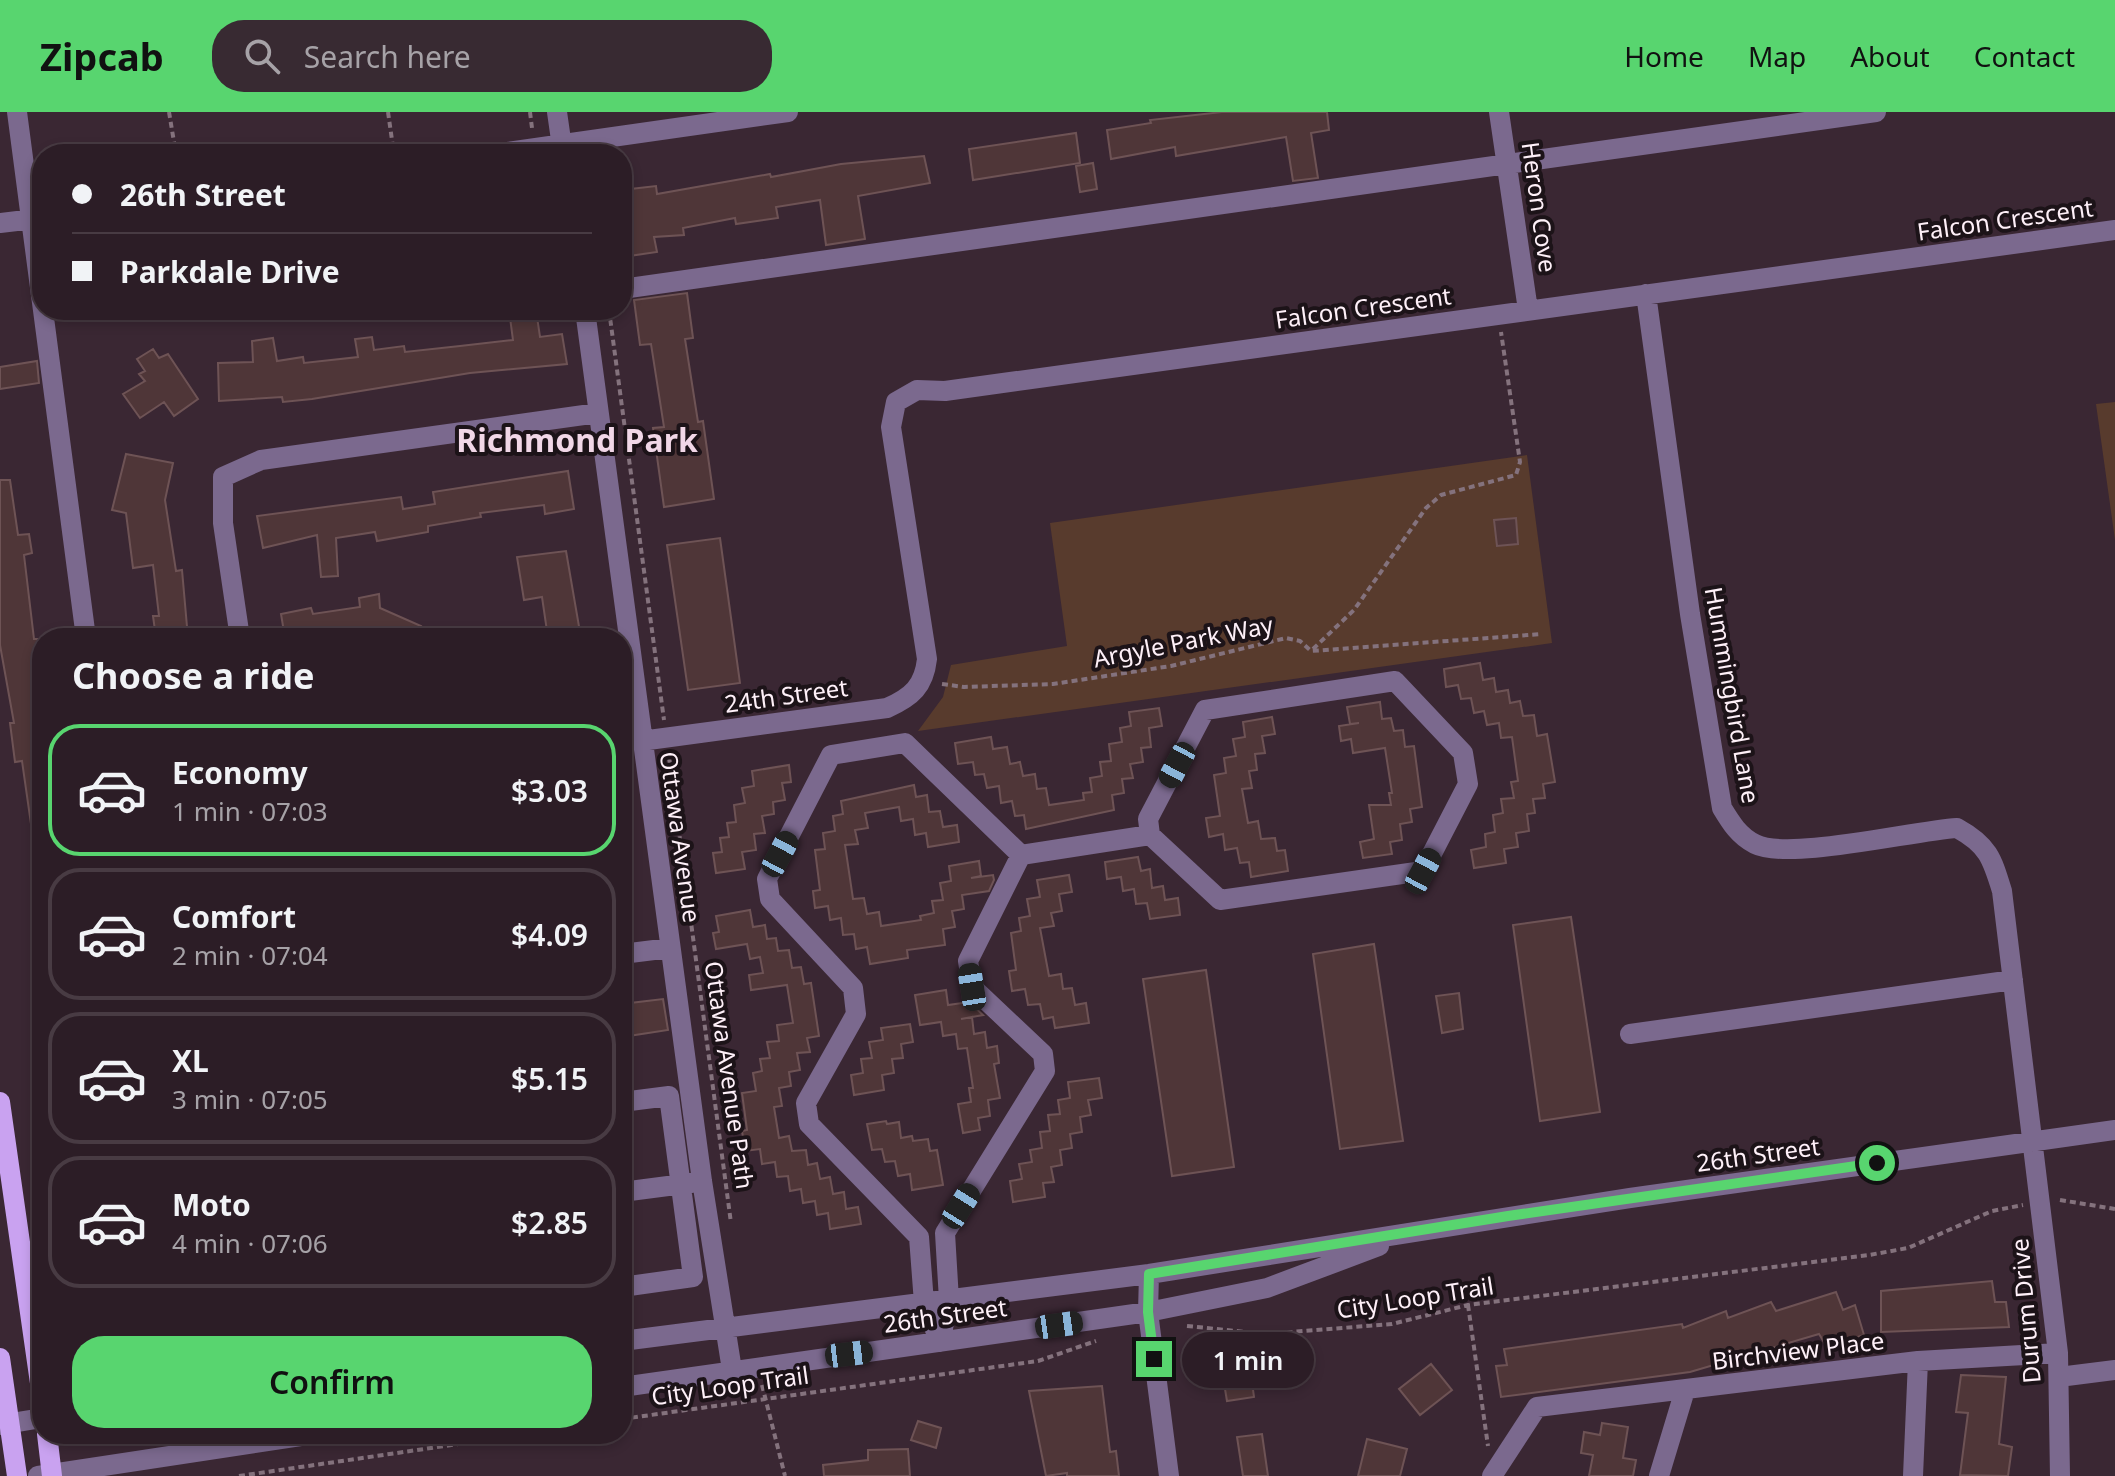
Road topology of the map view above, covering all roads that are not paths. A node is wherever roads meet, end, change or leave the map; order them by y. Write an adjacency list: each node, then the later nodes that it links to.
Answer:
1 (17, 112): 9 (street)
2 (557, 112): 6 (street)
3 (788, 112): 7 (street)
4 (1499, 112): 8 (street, Heron Cove)
5 (1876, 112): 8 (street)
6 (562, 144)
7 (593, 144)
8 (1507, 162): 13 (street); 15 (street, Heron Cove)
9 (32, 201)
10 (32, 219): 11 (street)
11 (0, 223)
12 (2115, 230): 14 (street, Falcon Crescent)
13 (632, 288)
14 (1646, 294): 15 (street, Falcon Crescent); 29 (street, Hummingbird Lane)
15 (1528, 310): 23 (street, Falcon Crescent)
16 (47, 320): 19 (street)
17 (586, 320): 18 (street, Ottawa Avenue)
18 (598, 413): 20 (street); 21 (street, Ottawa Avenue)
19 (85, 628)
20 (239, 628)
21 (626, 628)
22 (632, 672): 24 (street, Ottawa Avenue)
23 (925, 678): 24 (street, 24th Street)
24 (641, 741): 27 (street, Ottawa Avenue)
25 (1150, 835): 25 (street); 26 (street)
26 (1021, 855): 38 (street); 40 (street)
27 (670, 948): 28 (street); 35 (street, Ottawa Avenue)
28 (632, 953)
29 (2013, 980): 30 (street); 34 (street, Hummingbird Lane)
30 (1630, 1034)
31 (632, 1101): 36 (street)
32 (0, 1102): 46 (main road)
33 (2115, 1130): 34 (street, 26th Street)
34 (2035, 1142): 39 (street, 26th Street); 50 (street, Durum Drive)
35 (702, 1181): 36 (street); 47 (street, Ottawa Avenue)
36 (681, 1184): 37 (street); 42 (street)
37 (632, 1191)
38 (945, 1233): 40 (street); 43 (street)
39 (1409, 1235): 41 (street, 26th Street); 45 (street, 26th Street)
40 (919, 1237): 44 (street)
41 (1149, 1274): 43 (street, 26th Street); 45 (street)
42 (632, 1286)
43 (949, 1300): 44 (street, 26th Street); 49 (street)
44 (924, 1303): 47 (street, 26th Street); 49 (street)
45 (1150, 1321): 49 (street, 26th Street); 64 (street)
46 (32, 1327)
47 (726, 1330): 48 (street, 26th Street); 53 (street, Ottawa Avenue)
48 (632, 1340)
49 (940, 1342): 53 (street, 26th Street)
50 (2058, 1353): 52 (street, Birchview Place); 55 (street, Durum Drive)
51 (0, 1358): 59 (main road)
52 (1918, 1361): 57 (street, Birchview Place); 67 (street, Birchview Place)
53 (732, 1370): 56 (street, 26th Street)
54 (2115, 1370): 55 (street)
55 (2059, 1377): 68 (street, Durum Drive)
56 (632, 1385)
57 (1685, 1390): 65 (street, Birchview Place); 66 (street, Birchview Place)
58 (32, 1420): 59 (street)
59 (5, 1424): 63 (main road)
60 (47, 1444): 62 (main road)
61 (249, 1444): 62 (street)
62 (48, 1475)
63 (17, 1476)
64 (1169, 1476)
65 (1492, 1476)
66 (1659, 1476)
67 (1913, 1476)
68 (2060, 1476)

